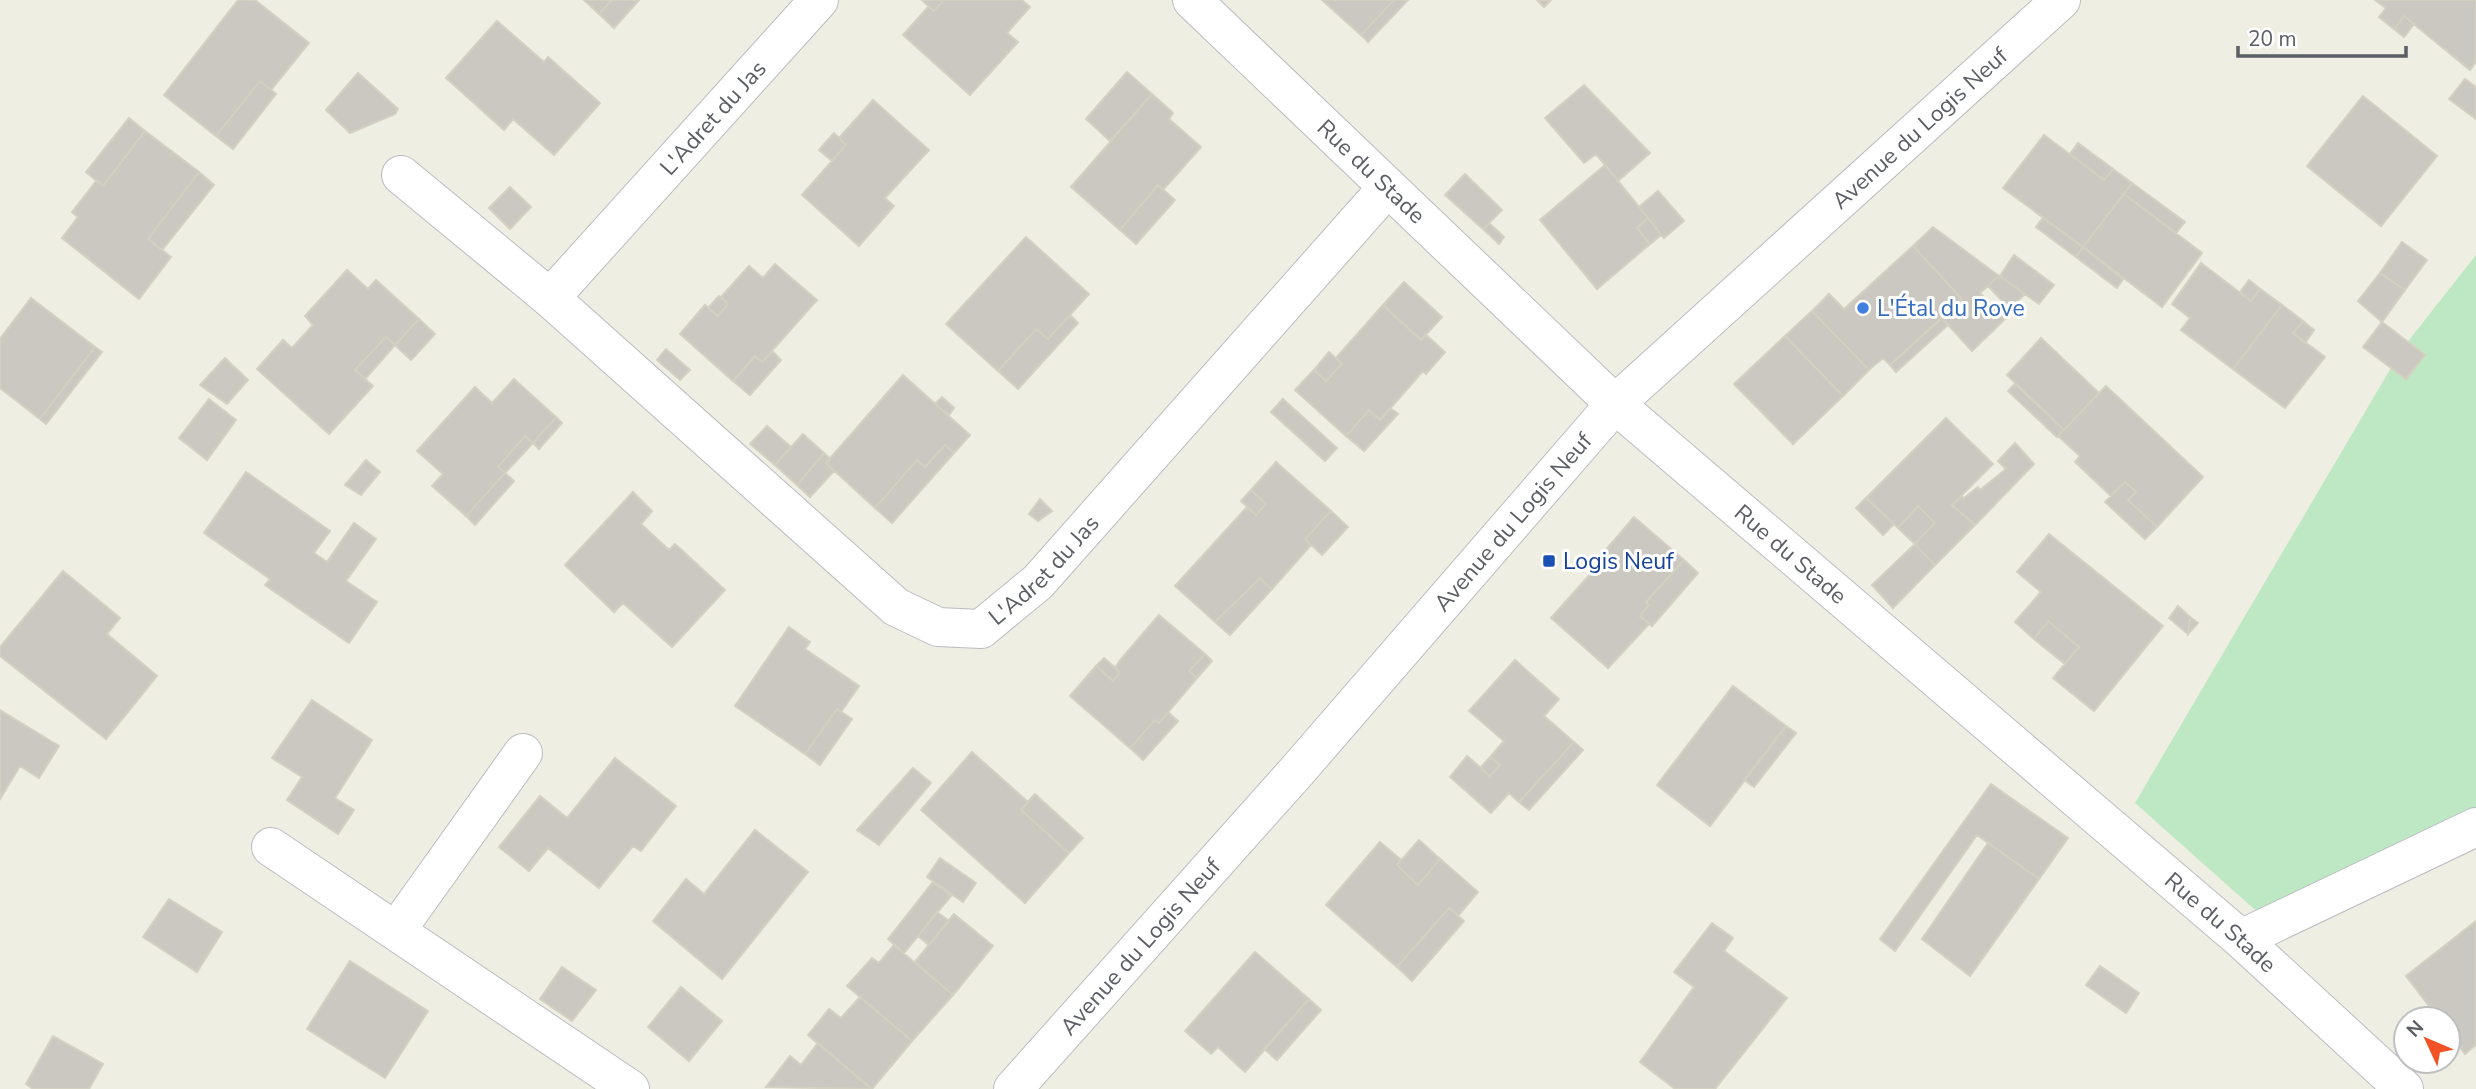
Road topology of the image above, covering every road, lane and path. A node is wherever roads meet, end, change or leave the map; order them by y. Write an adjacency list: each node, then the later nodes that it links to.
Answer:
1 (819, 0): 6 (street, L'Adret du Jas)
2 (1192, 0): 5 (street, Rue du Stade)
3 (2061, 0): 7 (street, Avenue du Logis Neuf)
4 (401, 174): 6 (street, L'Adret du Jas)
5 (1387, 188): 6 (street, L'Adret du Jas); 7 (street, Rue du Stade)
6 (550, 298)
7 (1615, 404): 12 (street, Rue du Stade); 15 (street, Avenue du Logis Neuf)
8 (523, 753): 11 (street)
9 (2476, 827): 12 (street)
10 (271, 847): 11 (street)
11 (396, 930): 14 (street)
12 (2241, 939): 13 (street, Rue du Stade)
13 (2390, 1084)
14 (630, 1089)
15 (1013, 1089)

